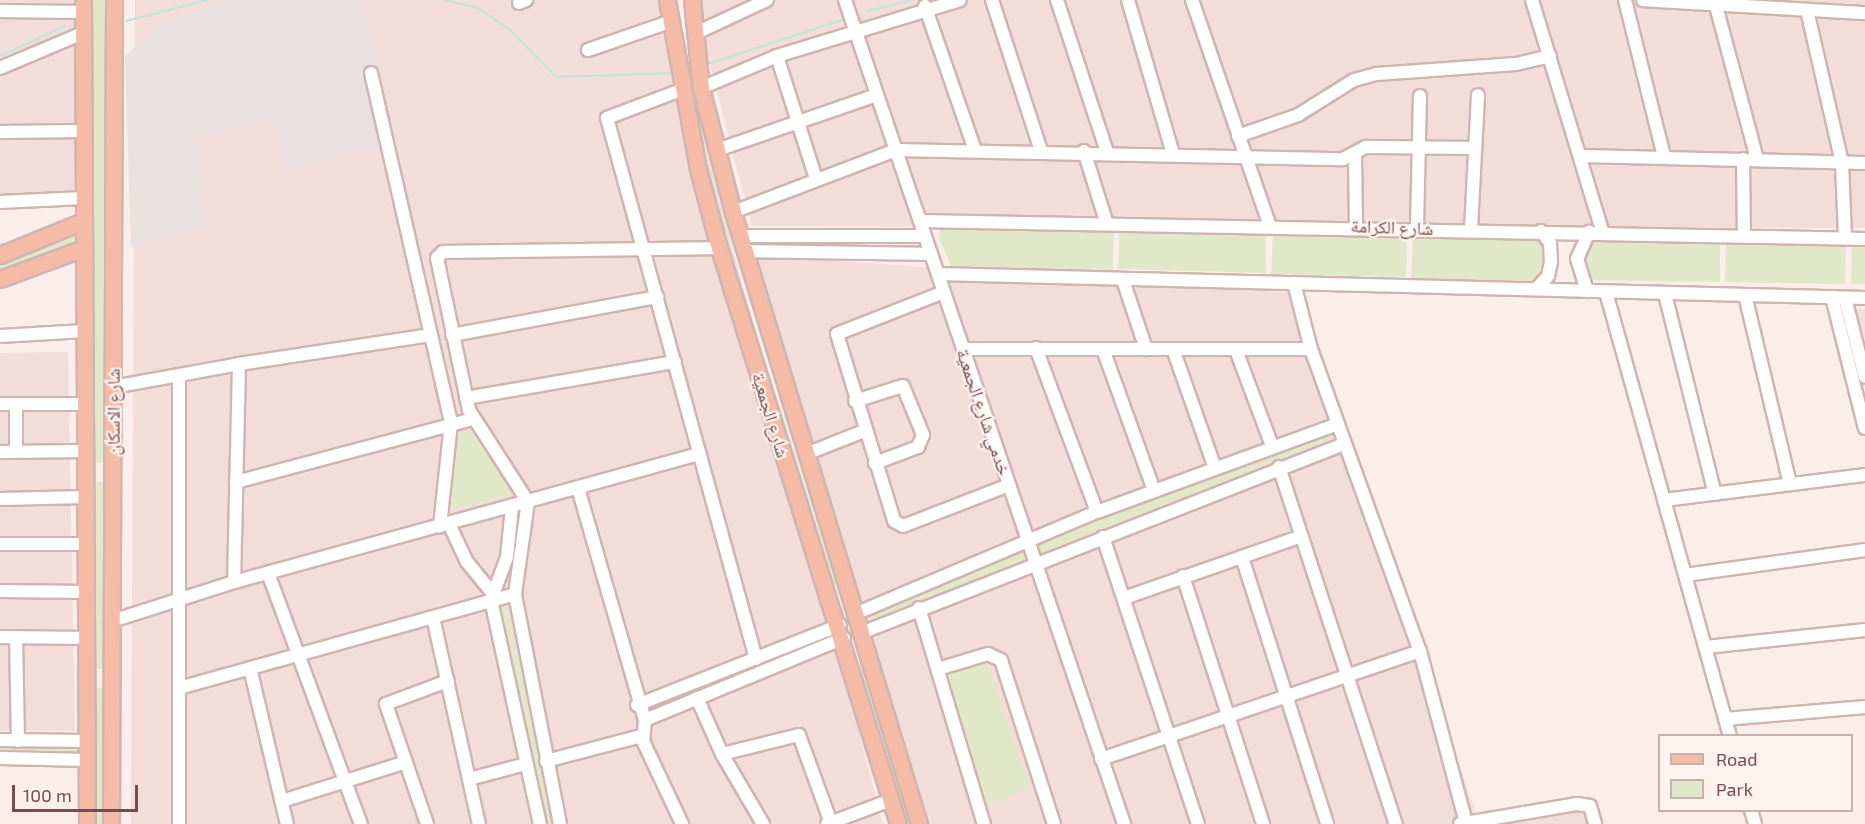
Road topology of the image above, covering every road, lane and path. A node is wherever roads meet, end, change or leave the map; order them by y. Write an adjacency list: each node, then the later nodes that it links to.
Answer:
1 (114, 0): 109 (main road, شارع الاسكان)
2 (667, 0): 20 (main road, شارع الجمعية)
3 (692, 0): 23 (main road, شارع الجمعية)
4 (767, 0): 23 (street)
5 (844, 0): 21 (street, خدمي شارع الجمعية)
6 (960, 0): 15 (street)
7 (992, 0): 43 (street)
8 (1057, 0): 45 (street)
9 (1128, 0): 46 (street)
10 (1192, 0): 37 (street)
11 (1532, 0): 26 (street)
12 (1625, 0): 50 (street)
13 (1643, 0): 16 (street)
14 (83, 6): 17 (street); 22 (main road, شارع الاسكان)
15 (926, 6): 21 (street); 42 (street)
16 (1716, 6): 18 (street); 52 (street)
17 (7, 8)
18 (1807, 10): 19 (street); 53 (street)
19 (1865, 13)
20 (672, 21): 24 (street); 30 (main road, شارع الجمعية)
21 (855, 32): 25 (street); 31 (street, خدمي شارع الجمعية)
22 (83, 33): 27 (street); 36 (main road, شارع الاسكان)
23 (696, 33): 29 (main road, شارع الجمعية)
24 (588, 50)
25 (777, 56): 29 (street); 34 (street)
26 (1550, 56): 37 (street); 49 (street)
27 (0, 68)
28 (371, 73): 95 (street)
29 (701, 88): 40 (main road, شارع الجمعية)
30 (681, 90): 76 (main road, شارع الجمعية); 77 (street)
31 (877, 95): 34 (street); 41 (street, خدمي شارع الجمعية)
32 (1478, 95): 39 (street)
33 (1420, 96): 38 (street)
34 (797, 121): 40 (street); 55 (street)
35 (0, 132): 36 (street)
36 (83, 132): 56 (main road, شارع الاسكان)
37 (1238, 136): 48 (street)
38 (1419, 148): 39 (street); 47 (street); 64 (street)
39 (1475, 148): 65 (street)
40 (717, 150): 58 (main road, شارع الجمعية)
41 (896, 150): 42 (street); 55 (street); 60 (street, خدمي شارع الجمعية)
42 (975, 150): 43 (street)
43 (1041, 151): 44 (street)
44 (1084, 151): 45 (street); 61 (street)
45 (1107, 152): 46 (street)
46 (1173, 154): 48 (street)
47 (1355, 155): 48 (street); 63 (street)
48 (1245, 156): 62 (street)
49 (1583, 156): 50 (street); 68 (street)
50 (1664, 157): 51 (street)
51 (1743, 159): 52 (street); 72 (street)
52 (1757, 159): 53 (street)
53 (1842, 163): 54 (street); 73 (street)
54 (1865, 163)
55 (816, 179): 58 (street)
56 (84, 198): 57 (street); 59 (main road, شارع الاسكان)
57 (0, 202)
58 (733, 212): 69 (main road, شارع الجمعية)
59 (83, 221): 75 (main road, شارع الاسكان); 80 (main road)
60 (920, 221): 61 (street, شارع الكرامة); 71 (street, خدمي شارع الجمعية)
61 (1106, 221): 62 (street, شارع الكرامة)
62 (1269, 224): 63 (street, شارع الكرامة)
63 (1356, 225): 64 (street, شارع الكرامة)
64 (1417, 228): 65 (street, شارع الكرامة)
65 (1471, 229): 66 (street, شارع الكرامة)
66 (1541, 231): 67 (street, شارع الكرامة); 85 (street)
67 (1589, 232): 68 (street, شارع الكرامة); 86 (street)
68 (1603, 233): 72 (street, شارع الكرامة)
69 (740, 236): 70 (street); 78 (main road, شارع الجمعية)
70 (756, 236): 71 (street); 78 (street)
71 (925, 236): 79 (street, خدمي شارع الجمعية)
72 (1744, 236): 73 (street, شارع الكرامة)
73 (1845, 238): 74 (street, شارع الكرامة)
74 (1865, 239)
75 (84, 248): 82 (main road); 94 (main road, شارع الاسكان)
76 (719, 248): 77 (street); 133 (main road, شارع الجمعية)
77 (645, 250): 91 (street); 96 (street)
78 (751, 252): 79 (street); 126 (main road, شارع الجمعية)
79 (931, 254): 81 (street, خدمي شارع الجمعية)
80 (0, 255)
81 (938, 274): 83 (street); 87 (street, خدمي شارع الجمعية)
82 (0, 279)
83 (1123, 280): 84 (street); 101 (street)
84 (1294, 283): 85 (street); 103 (street)
85 (1537, 288): 86 (street)
86 (1587, 291): 88 (street)
87 (944, 292): 99 (street, خدمي شارع الجمعية); 111 (street)
88 (1606, 292): 89 (street); 142 (street)
89 (1665, 294): 90 (street); 140 (street)
90 (1745, 295): 92 (street); 134 (street)
91 (658, 297): 96 (street); 105 (street)
92 (1839, 297): 93 (street); 108 (street); 118 (street)
93 (1865, 298)
94 (85, 331): 97 (street); 114 (main road, شارع الاسكان)
95 (431, 335): 106 (street); 116 (street)
96 (452, 335): 110 (street)
97 (0, 336)
98 (1036, 348): 99 (street); 100 (street); 145 (street)
99 (963, 349): 136 (street, خدمي شارع الجمعية)
100 (1103, 349): 101 (street); 139 (street)
101 (1146, 349): 102 (street)
102 (1173, 349): 104 (street); 129 (street)
103 (1311, 349): 104 (street); 117 (street)
104 (1236, 350): 121 (street)
105 (675, 362): 110 (street); 125 (street)
106 (239, 364): 107 (street); 132 (street)
107 (179, 375): 109 (street); 168 (street)
108 (1865, 377)
109 (113, 387): 135 (main road, شارع الاسكان)
110 (466, 398): 115 (street)
111 (855, 401): 119 (street); 127 (street)
112 (0, 404): 113 (street)
113 (16, 404): 114 (street); 123 (street)
114 (86, 404): 124 (main road, شارع الاسكان)
115 (473, 418): 116 (street); 143 (street)
116 (451, 423): 132 (street); 147 (street)
117 (1337, 424): 120 (street); 121 (street)
118 (1865, 428)
119 (864, 431): 126 (street); 127 (street)
120 (1344, 444): 128 (street); 179 (street)
121 (1272, 446): 129 (street)
122 (0, 452): 123 (street)
123 (16, 452): 124 (street)
124 (86, 452): 138 (main road, شارع الاسكان)
125 (700, 454): 137 (street); 181 (street)
126 (806, 454): 131 (main road, شارع الجمعية)
127 (875, 463): 136 (street)
128 (1279, 467): 149 (street); 150 (street)
129 (1215, 468): 139 (street)
130 (1865, 475): 134 (street)
131 (814, 477): 133 (main road); 146 (main road, شارع الجمعية)
132 (236, 482): 160 (street)
133 (792, 484): 148 (main road, شارع الجمعية)
134 (1790, 484): 140 (street)
135 (112, 485): 138 (main road); 171 (main road, شارع الاسكان)
136 (1009, 485): 151 (street, خدمي شارع الجمعية)
137 (578, 489): 143 (street); 191 (street)
138 (86, 491): 141 (street); 153 (main road, شارع الاسكان)
139 (1154, 491): 145 (street)
140 (1715, 494): 142 (street)
141 (0, 499)
142 (1664, 500): 158 (street)
143 (528, 502): 144 (street); 163 (street)
144 (512, 507): 147 (street); 164 (street)
145 (1098, 512): 151 (street)
146 (826, 518): 148 (main road); 166 (main road, شارع الجمعية)
147 (444, 525): 157 (street); 164 (street)
148 (804, 526): 167 (main road, شارع الجمعية)
149 (1302, 536): 155 (street); 186 (street)
150 (1103, 537): 156 (street); 165 (street)
151 (1029, 543): 156 (street, خدمي شارع الجمعية); 166 (street)
152 (0, 544): 153 (street)
153 (87, 544): 162 (main road, شارع الاسكان)
154 (1865, 550): 158 (street)
155 (1242, 556): 159 (street); 189 (street)
156 (1035, 562): 169 (street); 204 (street, خدمي شارع الجمعية)
157 (268, 573): 160 (street); 180 (street)
158 (1685, 575): 178 (street)
159 (1183, 576): 165 (street); 193 (street)
160 (234, 582): 168 (street)
161 (0, 591): 162 (street)
162 (87, 592): 177 (main road, شارع الاسكان)
163 (516, 594): 164 (street); 206 (street)
164 (492, 598): 170 (street); 208 (street)
165 (1124, 598): 198 (street)
166 (850, 599): 167 (main road); 174 (main road, شارع الجمعية)
167 (830, 600): 173 (main road, شارع الجمعية)
168 (176, 601): 171 (street); 188 (street)
169 (919, 608): 174 (street); 184 (street)
170 (433, 617): 180 (street); 187 (street)
171 (115, 620): 185 (main road, شارع الاسكان)
172 (1865, 630): 178 (street)
173 (842, 632): 181 (street); 190 (street); 211 (main road, شارع الجمعية)
174 (861, 633): 228 (main road, شارع الجمعية)
175 (0, 637): 176 (street)
176 (16, 637): 177 (street); 200 (street)
177 (87, 638): 182 (main road, شارع الاسكان)
178 (1706, 647): 194 (street)
179 (1420, 651): 186 (street); 236 (street)
180 (299, 655): 183 (street); 209 (street)
181 (756, 658): 191 (street)
182 (86, 668): 185 (main road); 201 (main road, شارع الاسكان)
183 (250, 668): 188 (street); 212 (street)
184 (938, 669): 229 (street); 230 (street)
185 (115, 671): 217 (main road, شارع الاسكان)
186 (1347, 672): 189 (street); 235 (street)
187 (448, 681): 207 (street); 210 (street)
188 (179, 688): 218 (street)
189 (1286, 694): 193 (street); 234 (street)
190 (698, 698): 195 (street); 202 (street)
191 (636, 705): 195 (street)
192 (1865, 707): 194 (street)
193 (1229, 714): 198 (street); 233 (street)
194 (1725, 719): 196 (street)
195 (645, 720): 197 (street)
196 (1730, 734)
197 (641, 736): 206 (street); 225 (street)
198 (1170, 736): 204 (street); 232 (street)
199 (0, 740): 200 (street)
200 (18, 741): 201 (street)
201 (87, 741): 205 (main road, شارع الاسكان)
202 (722, 754): 215 (street); 226 (street)
203 (0, 758): 205 (street)
204 (1101, 759): 231 (street, خدمي شارع الجمعية)
205 (87, 760): 216 (main road, شارع الاسكان)
206 (546, 761): 224 (street)
207 (403, 764): 209 (street); 221 (street)
208 (526, 764): 210 (street); 223 (street)
209 (346, 779): 212 (street); 220 (street)
210 (469, 779): 222 (street)
211 (891, 800): 215 (street); 227 (main road, شارع الجمعية)
212 (282, 801): 219 (street)
213 (1532, 818): 214 (street); 237 (street)
214 (1486, 822): 236 (street)
215 (829, 823)
216 (87, 824)
217 (111, 824)
218 (179, 824)
219 (287, 824)
220 (361, 824)
221 (427, 824)
222 (479, 824)
223 (540, 824)
224 (560, 824)
225 (682, 824)
226 (763, 824)
227 (898, 824)
228 (919, 824)
229 (984, 824)
230 (1054, 824)
231 (1124, 824)
232 (1198, 824)
233 (1263, 824)
234 (1327, 824)
235 (1396, 824)
236 (1463, 824)
237 (1595, 824)

